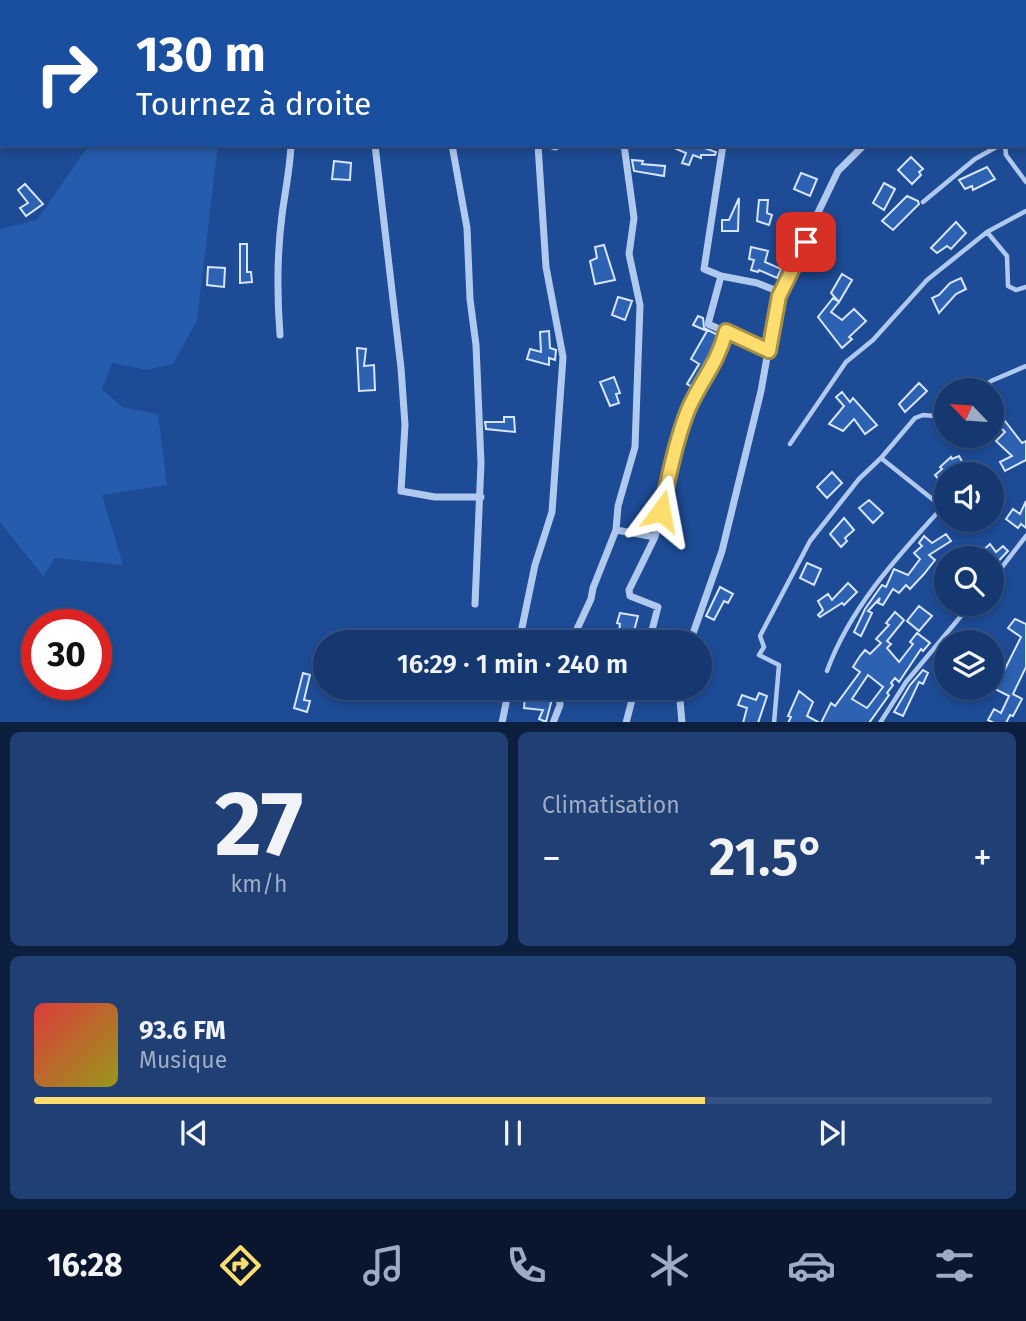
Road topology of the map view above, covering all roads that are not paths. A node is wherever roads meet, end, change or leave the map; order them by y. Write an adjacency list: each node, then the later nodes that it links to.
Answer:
1 (291, 147): 18 (street)
2 (375, 147): 25 (street)
3 (452, 147): 25 (street)
4 (538, 147): 32 (street)
5 (624, 147): 26 (street)
6 (723, 147): 14 (street)
7 (862, 147): 16 (street)
8 (998, 147): 11 (lane)
9 (1003, 147): 10 (lane)
10 (1026, 182)
11 (923, 202)
12 (1026, 211): 13 (lane)
13 (988, 232): 15 (lane); 23 (lane)
14 (721, 276): 16 (street); 17 (street)
15 (1026, 287)
16 (780, 292): 19 (street)
17 (726, 331): 19 (street); 28 (street)
18 (279, 335)
19 (769, 351): 35 (street)
20 (1026, 366): 21 (lane)
21 (998, 378)
22 (934, 416): 24 (lane)
23 (790, 444)
24 (881, 458): 36 (lane); 45 (lane)
25 (481, 497): 30 (street)
26 (616, 530): 28 (street); 33 (street)
27 (1026, 536): 29 (lane)
28 (655, 537): 34 (street)
29 (1004, 564)
30 (475, 604)
31 (961, 616): 46 (lane)
32 (521, 630)
33 (577, 630)
34 (652, 630)
35 (694, 630)
36 (827, 671)
37 (507, 700): 41 (street)
38 (560, 700): 42 (street)
39 (632, 700): 43 (street)
40 (680, 700): 44 (street)
41 (502, 722)
42 (553, 722)
43 (626, 722)
44 (682, 722)
45 (774, 722)
46 (881, 722)

